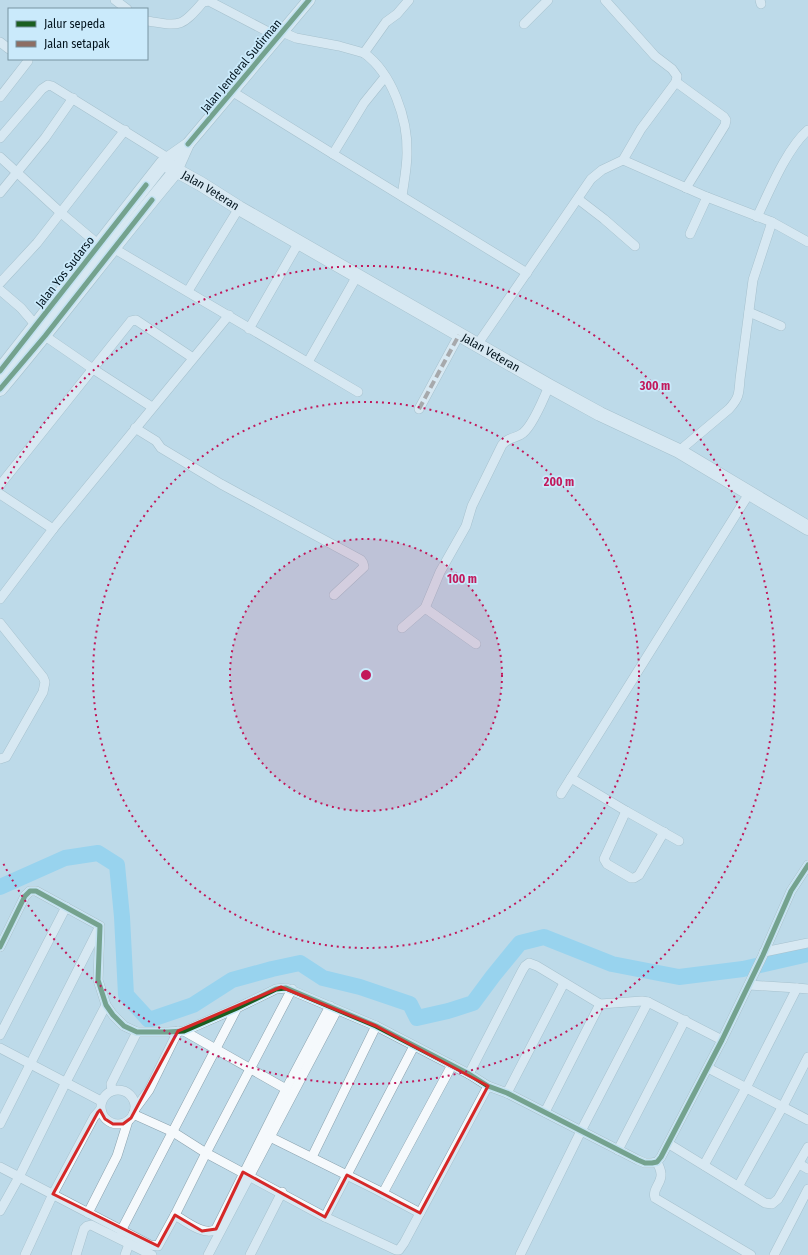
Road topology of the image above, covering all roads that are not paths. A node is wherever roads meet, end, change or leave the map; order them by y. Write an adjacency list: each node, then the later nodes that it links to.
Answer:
1 (115, 0): 6 (street)
2 (309, 0): 9 (main road, Jalan Jenderal Sudirman)
3 (409, 0): 12 (street)
4 (548, 0): 8 (street)
5 (604, 0): 15 (street)
6 (126, 8)
7 (148, 21): 9 (street)
8 (524, 24)
9 (280, 35): 12 (street); 16 (main road, Jalan Jenderal Sudirman)
10 (0, 42): 11 (street)
11 (8, 48)
12 (364, 53): 14 (street)
13 (28, 60): 17 (street)
14 (385, 77): 23 (street); 31 (street)
15 (676, 82): 25 (street); 29 (street)
16 (233, 92): 22 (main road, Jalan Jenderal Sudirman); 23 (street)
17 (0, 97)
18 (73, 98): 19 (street); 21 (street); 28 (street)
19 (125, 130): 26 (street); 35 (street)
20 (808, 130): 36 (street)
21 (0, 138)
22 (188, 144): 26 (main road); 27 (main road)
23 (333, 154): 31 (street)
24 (0, 157): 28 (street)
25 (623, 160): 29 (street); 33 (street)
26 (165, 161): 27 (highway, Jalan Veteran); 41 (highway, Jalan Yos Sudarso)
27 (176, 171): 34 (highway, Jalan Veteran); 43 (highway, Jalan Yos Sudarso)
28 (17, 173): 30 (street); 35 (street)
29 (686, 188): 32 (street)
30 (0, 193)
31 (402, 196): 44 (street)
32 (707, 197): 36 (street); 38 (street)
33 (578, 199): 42 (street); 44 (street)
34 (239, 208): 39 (highway, Jalan Veteran); 48 (street)
35 (60, 212): 41 (street); 46 (street)
36 (757, 217): 37 (street)
37 (772, 222): 40 (street); 49 (street)
38 (690, 234)
39 (299, 242): 45 (highway, Jalan Veteran); 52 (street)
40 (808, 242)
41 (99, 245): 53 (highway, Jalan Yos Sudarso)
42 (635, 246)
43 (113, 248): 48 (street); 53 (highway, Jalan Yos Sudarso)
44 (527, 273): 55 (street)
45 (357, 276): 54 (highway, Jalan Veteran); 57 (street)
46 (0, 284)
47 (0, 290): 53 (street)
48 (188, 291): 50 (street)
49 (749, 312): 51 (street); 66 (street)
50 (229, 315): 52 (street); 56 (street)
51 (781, 326)
52 (249, 329): 57 (street)
53 (41, 331): 58 (street); 59 (highway, Jalan Yos Sudarso); 61 (highway, Jalan Yos Sudarso)
54 (459, 335): 55 (highway, Jalan Veteran); 64 (street)
55 (477, 345): 60 (highway, Jalan Veteran)
56 (193, 358): 58 (street); 63 (street)
57 (308, 362): 62 (street)
58 (93, 369): 63 (street); 67 (street)
59 (0, 371)
60 (549, 386): 66 (highway, Jalan Veteran); 74 (street)
61 (0, 389)
62 (358, 392)
63 (152, 407): 65 (street)
64 (419, 409)
65 (135, 428): 71 (street); 72 (street)
66 (680, 451): 68 (highway, Jalan Veteran)
67 (0, 486)
68 (750, 492): 70 (highway, Jalan Veteran); 79 (street)
69 (0, 494): 71 (street)
70 (808, 528)
71 (53, 529): 73 (street)
72 (334, 595)
73 (0, 599)
74 (425, 608): 76 (street); 77 (street)
75 (0, 623): 78 (street)
76 (402, 628)
77 (476, 644)
78 (0, 759)
79 (571, 778): 80 (street); 81 (street)
80 (561, 794)
81 (626, 811): 82 (street); 82 (street)
82 (664, 832): 83 (street)
83 (679, 841)
84 (808, 865): 89 (street)
85 (66, 907): 86 (street); 88 (street); 104 (street)
86 (100, 926): 97 (street); 110 (street)
87 (808, 943): 89 (street)
88 (0, 947)
89 (763, 954): 90 (street)
90 (750, 982): 92 (street); 105 (street)
91 (564, 983): 96 (street); 114 (street); 120 (street)
92 (797, 988): 94 (street); 117 (street)
93 (292, 989): 98 (street); 99 (street); 113 (street)
94 (808, 989)
95 (648, 1002): 96 (street); 100 (street); 128 (street)
96 (600, 1004): 124 (street)
97 (106, 1005): 103 (street); 115 (street)
98 (237, 1008): 102 (street); 108 (street)
99 (334, 1008): 101 (street); 118 (street); 130 (street)
100 (685, 1020): 105 (street); 133 (street)
101 (376, 1026): 106 (street); 135 (street)
102 (181, 1031): 103 (street); 108 (street); 125 (street)
103 (137, 1032): 119 (street)
104 (0, 1035)
105 (722, 1040): 112 (street)
106 (414, 1046): 111 (street); 142 (street)
107 (0, 1048): 110 (street)
108 (216, 1048): 113 (street); 129 (street)
109 (808, 1056): 122 (street)
110 (31, 1063): 115 (street); 127 (street)
111 (452, 1065): 114 (street); 147 (street)
112 (708, 1068): 117 (street); 131 (street)
113 (250, 1069): 118 (street); 134 (street)
114 (469, 1074): 116 (street)
115 (66, 1082): 121 (street); 143 (street)
116 (488, 1086): 120 (street); 151 (street)
117 (746, 1088): 122 (street); 138 (street)
118 (286, 1089): 130 (street)
119 (112, 1090): 121 (street); 125 (street)
120 (507, 1093): 124 (street)
121 (101, 1100): 123 (street)
122 (783, 1106): 126 (street); 144 (street)
123 (100, 1110): 125 (street); 148 (street)
124 (545, 1112): 128 (street)
125 (132, 1115): 129 (street); 150 (street)
126 (808, 1120)
127 (0, 1124)
128 (581, 1131): 133 (street); 164 (street)
129 (173, 1132): 134 (street); 155 (street)
130 (267, 1135): 135 (street); 141 (street)
131 (669, 1144): 136 (street); 138 (street)
132 (808, 1147): 137 (street)
133 (618, 1150): 136 (street)
134 (206, 1153): 141 (street); 152 (street)
135 (312, 1157): 142 (street)
136 (657, 1162): 165 (street)
137 (799, 1164): 140 (street); 144 (street)
138 (704, 1165): 144 (street)
139 (0, 1167): 143 (street)
140 (808, 1169)
141 (247, 1174): 146 (street); 152 (street); 162 (street)
142 (347, 1175): 147 (street); 153 (street)
143 (19, 1177): 148 (street); 149 (street)
144 (738, 1186)
145 (808, 1189): 166 (street)
146 (282, 1192): 153 (street); 163 (street)
147 (383, 1193): 151 (street)
148 (53, 1194): 150 (street); 157 (street)
149 (0, 1211)
150 (88, 1213): 155 (street)
151 (420, 1213): 153 (street)
152 (176, 1215): 155 (street)
153 (325, 1217)
154 (174, 1228): 161 (street)
155 (122, 1231)
156 (129, 1244): 158 (street); 159 (street); 160 (street)
157 (25, 1255)
158 (76, 1255)
159 (125, 1255)
160 (152, 1255)
161 (159, 1255)
162 (208, 1255)
163 (250, 1255)
164 (520, 1255)
165 (751, 1255)
166 (774, 1255)

